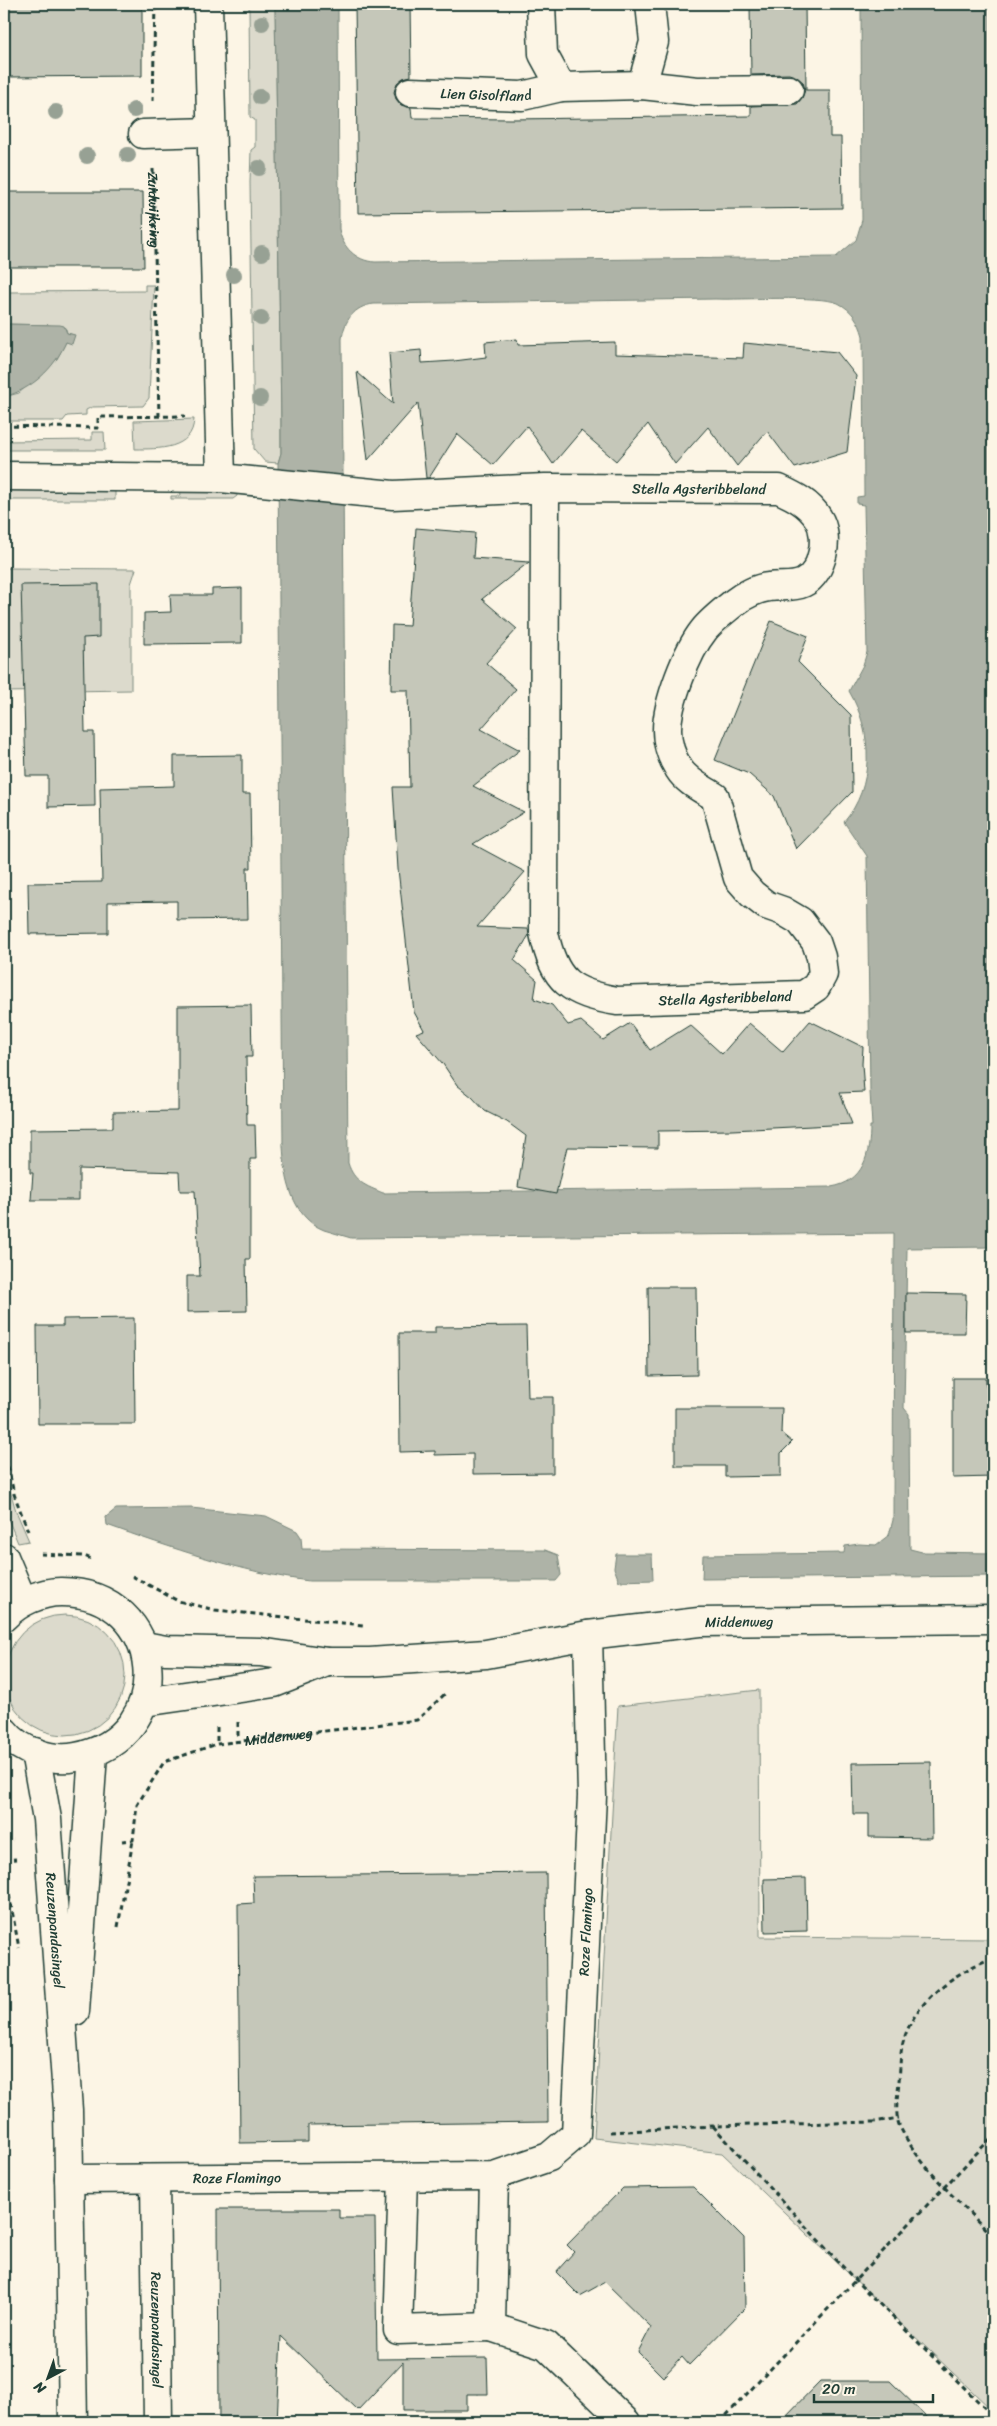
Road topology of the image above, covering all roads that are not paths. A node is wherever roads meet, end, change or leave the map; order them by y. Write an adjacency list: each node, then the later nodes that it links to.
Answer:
1 (208, 4): 8 (street)
2 (541, 4): 5 (street)
3 (650, 4): 4 (street)
4 (642, 85): 5 (street, Lien Gisolfland); 6 (street, Lien Gisolfland)
5 (561, 87): 7 (street, Lien Gisolfland)
6 (789, 90)
7 (410, 92)
8 (211, 132): 9 (street); 11 (street)
9 (148, 134)
10 (4, 476): 11 (street)
11 (221, 478): 12 (street, Stella Agsteribbeland)
12 (545, 488): 12 (street, Stella Agsteribbeland)
13 (4, 1557): 14 (street)
14 (13, 1610): 17 (street)
15 (993, 1619): 16 (street, Middenweg)
16 (588, 1634): 18 (street, Middenweg); 24 (street, Roze Flamingo)
17 (144, 1646): 18 (street, Middenweg); 19 (street)
18 (327, 1662): 19 (street, Middenweg)
19 (144, 1702): 22 (street)
20 (4, 1731): 21 (street)
21 (36, 1752): 22 (street); 23 (street, Reuzenpandasingel)
22 (93, 1754): 23 (street, Reuzenpandasingel)
23 (68, 2110): 26 (street, Reuzenpandasingel)
24 (494, 2176): 25 (street, Roze Flamingo); 28 (street)
25 (403, 2178): 27 (street, Roze Flamingo); 28 (street)
26 (69, 2179): 27 (street, Roze Flamingo); 29 (street, Reuzenpandasingel)
27 (155, 2179): 30 (street, Reuzenpandasingel)
28 (491, 2327): 31 (street)
29 (73, 2422)
30 (158, 2422)
31 (626, 2422)

